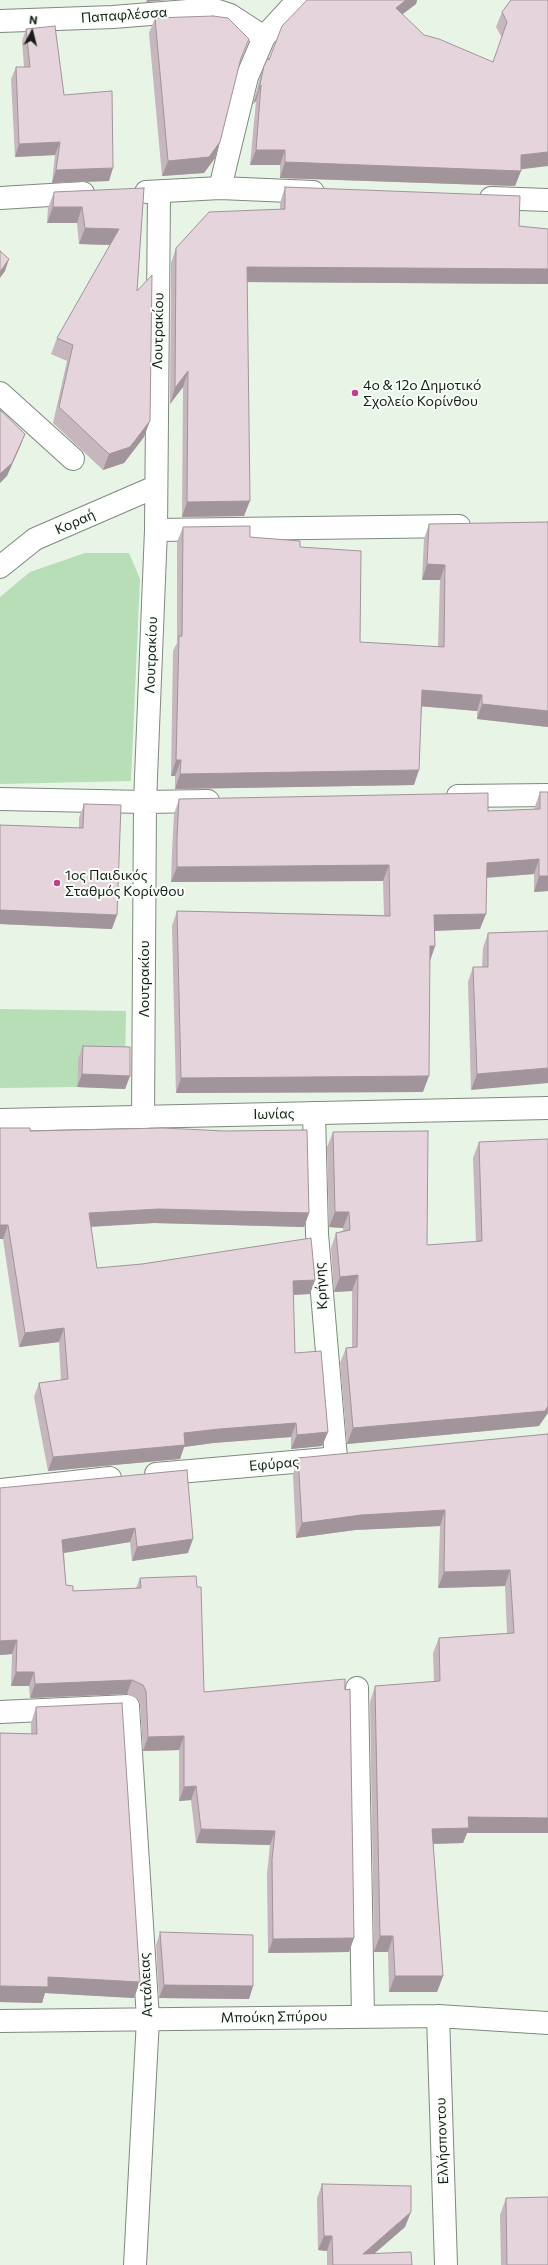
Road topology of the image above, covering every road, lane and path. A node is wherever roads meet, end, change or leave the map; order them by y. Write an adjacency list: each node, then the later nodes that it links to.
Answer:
1 (298, 0): 3 (street)
2 (0, 21): 3 (street, Παπαφλέσσα)
3 (264, 37): 4 (street)
4 (220, 188): 5 (street); 6 (street)
5 (330, 192)
6 (159, 193): 8 (street); 12 (street, Λουτρακίου)
7 (470, 197): 9 (street)
8 (0, 198)
9 (548, 200)
10 (0, 393): 11 (street)
11 (73, 459)
12 (155, 486): 14 (street, Λουτρακίου); 15 (street, Κοραή)
13 (476, 526): 14 (street)
14 (156, 530): 20 (street, Λουτρακίου)
15 (0, 567)
16 (548, 794): 17 (street)
17 (437, 797)
18 (0, 799): 20 (street)
19 (232, 801): 20 (street)
20 (145, 802): 23 (street, Λουτρακίου)
21 (548, 1108): 22 (street, Ιωνίας)
22 (314, 1113): 23 (street, Ιωνίας); 26 (street, Κρήνης)
23 (143, 1118): 24 (street, Ιωνίας)
24 (0, 1120)
25 (359, 1456): 26 (street, Εφύρας)
26 (336, 1458): 27 (street, Εφύρας)
27 (0, 1490)
28 (357, 1688): 30 (street)
29 (0, 1712): 32 (street, Αττάλειας)
30 (363, 2016): 31 (street, Μπούκη Σπύρου); 32 (street, Μπούκη Σπύρου)
31 (438, 2016): 34 (street, Μπούκη Σπύρου); 36 (street, Ελλήσποντου)
32 (148, 2019): 33 (street, Μπούκη Σπύρου); 35 (street, Αττάλειας)
33 (0, 2021)
34 (548, 2023)
35 (135, 2265)
36 (446, 2265)

